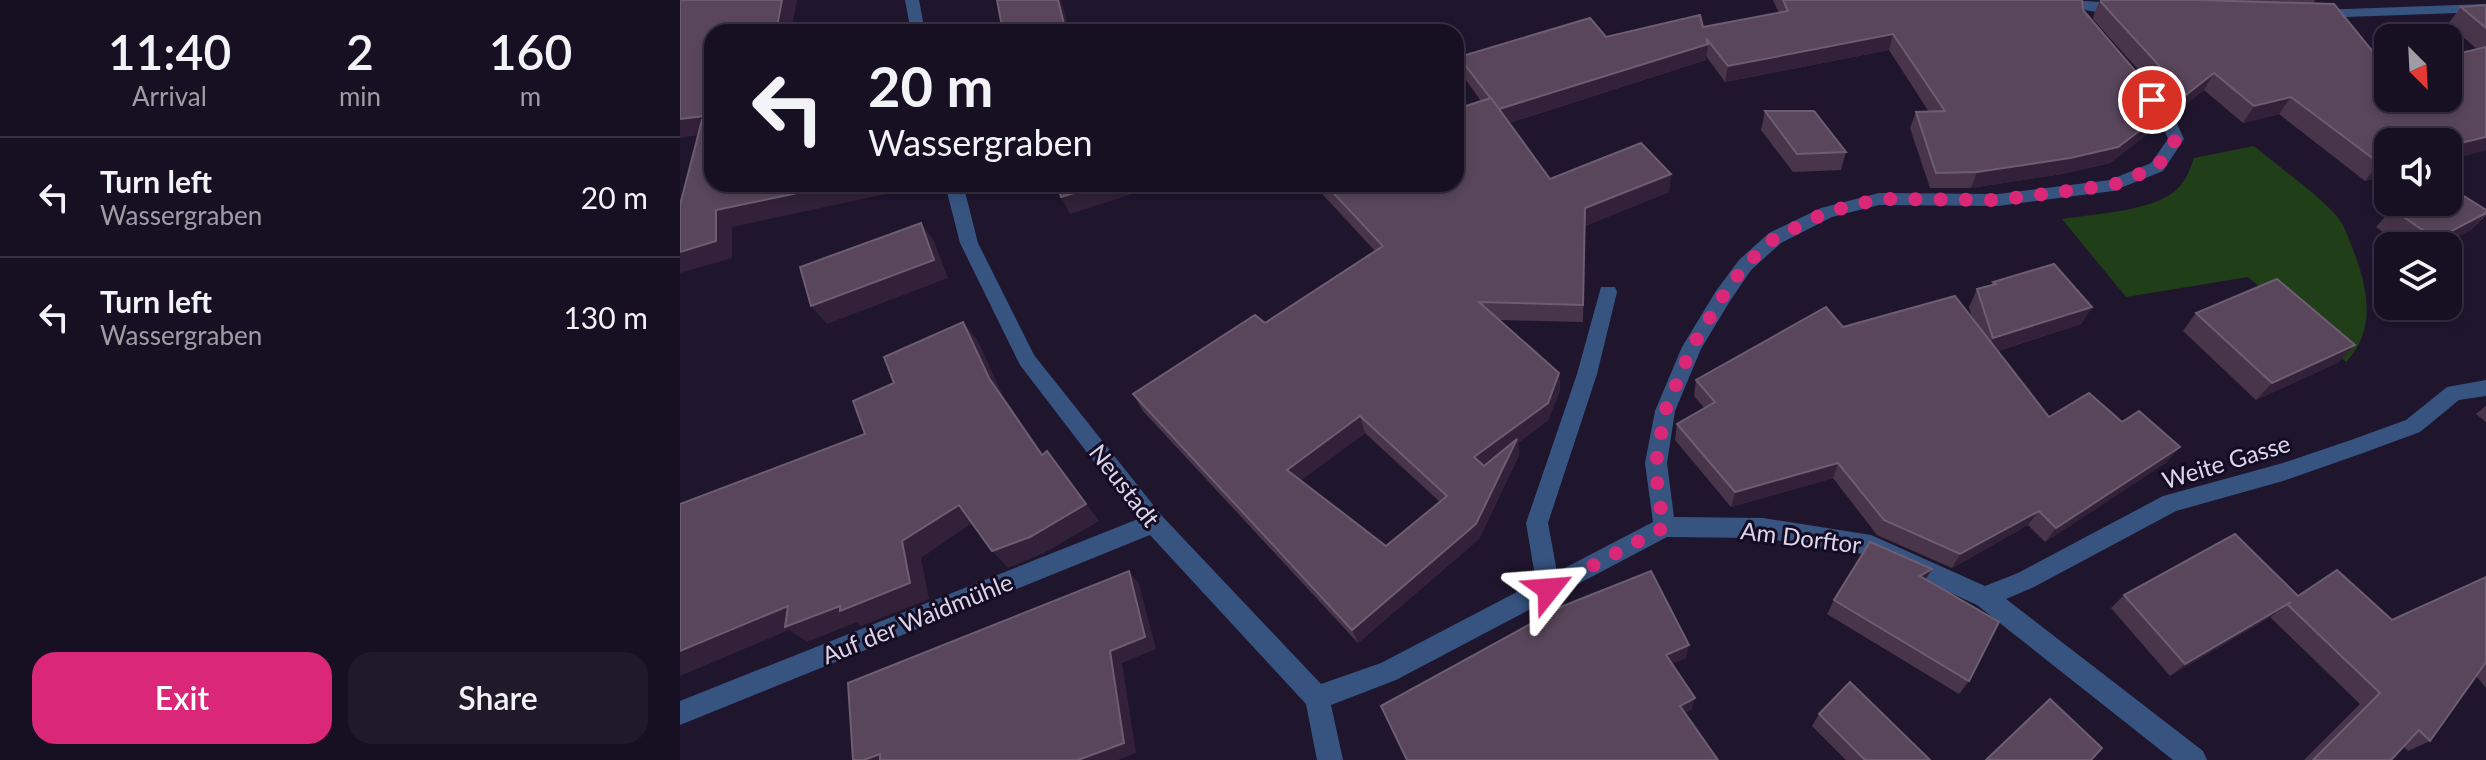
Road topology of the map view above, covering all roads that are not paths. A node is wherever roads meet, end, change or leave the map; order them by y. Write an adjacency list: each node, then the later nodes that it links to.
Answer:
1 (912, 0): 6 (street)
2 (2130, 8): 4 (street)
3 (2486, 8): 5 (street)
4 (2079, 9)
5 (2301, 14)
6 (916, 24)
7 (2138, 84): 12 (street)
8 (956, 192): 11 (street, Neustadt)
9 (1608, 292): 13 (street)
10 (2486, 388): 14 (street, Weite Gasse)
11 (1154, 523): 15 (street, Neustadt); 16 (street, Auf der Waidmühle)
12 (1665, 527): 13 (street, Am Dorftor); 14 (street, Am Dorftor)
13 (1549, 589): 15 (street, Am Dorftor)
14 (1985, 597): 18 (street, Am Dorftor)
15 (1317, 698): 17 (street)
16 (680, 713)
17 (1330, 760)
18 (2194, 760)

